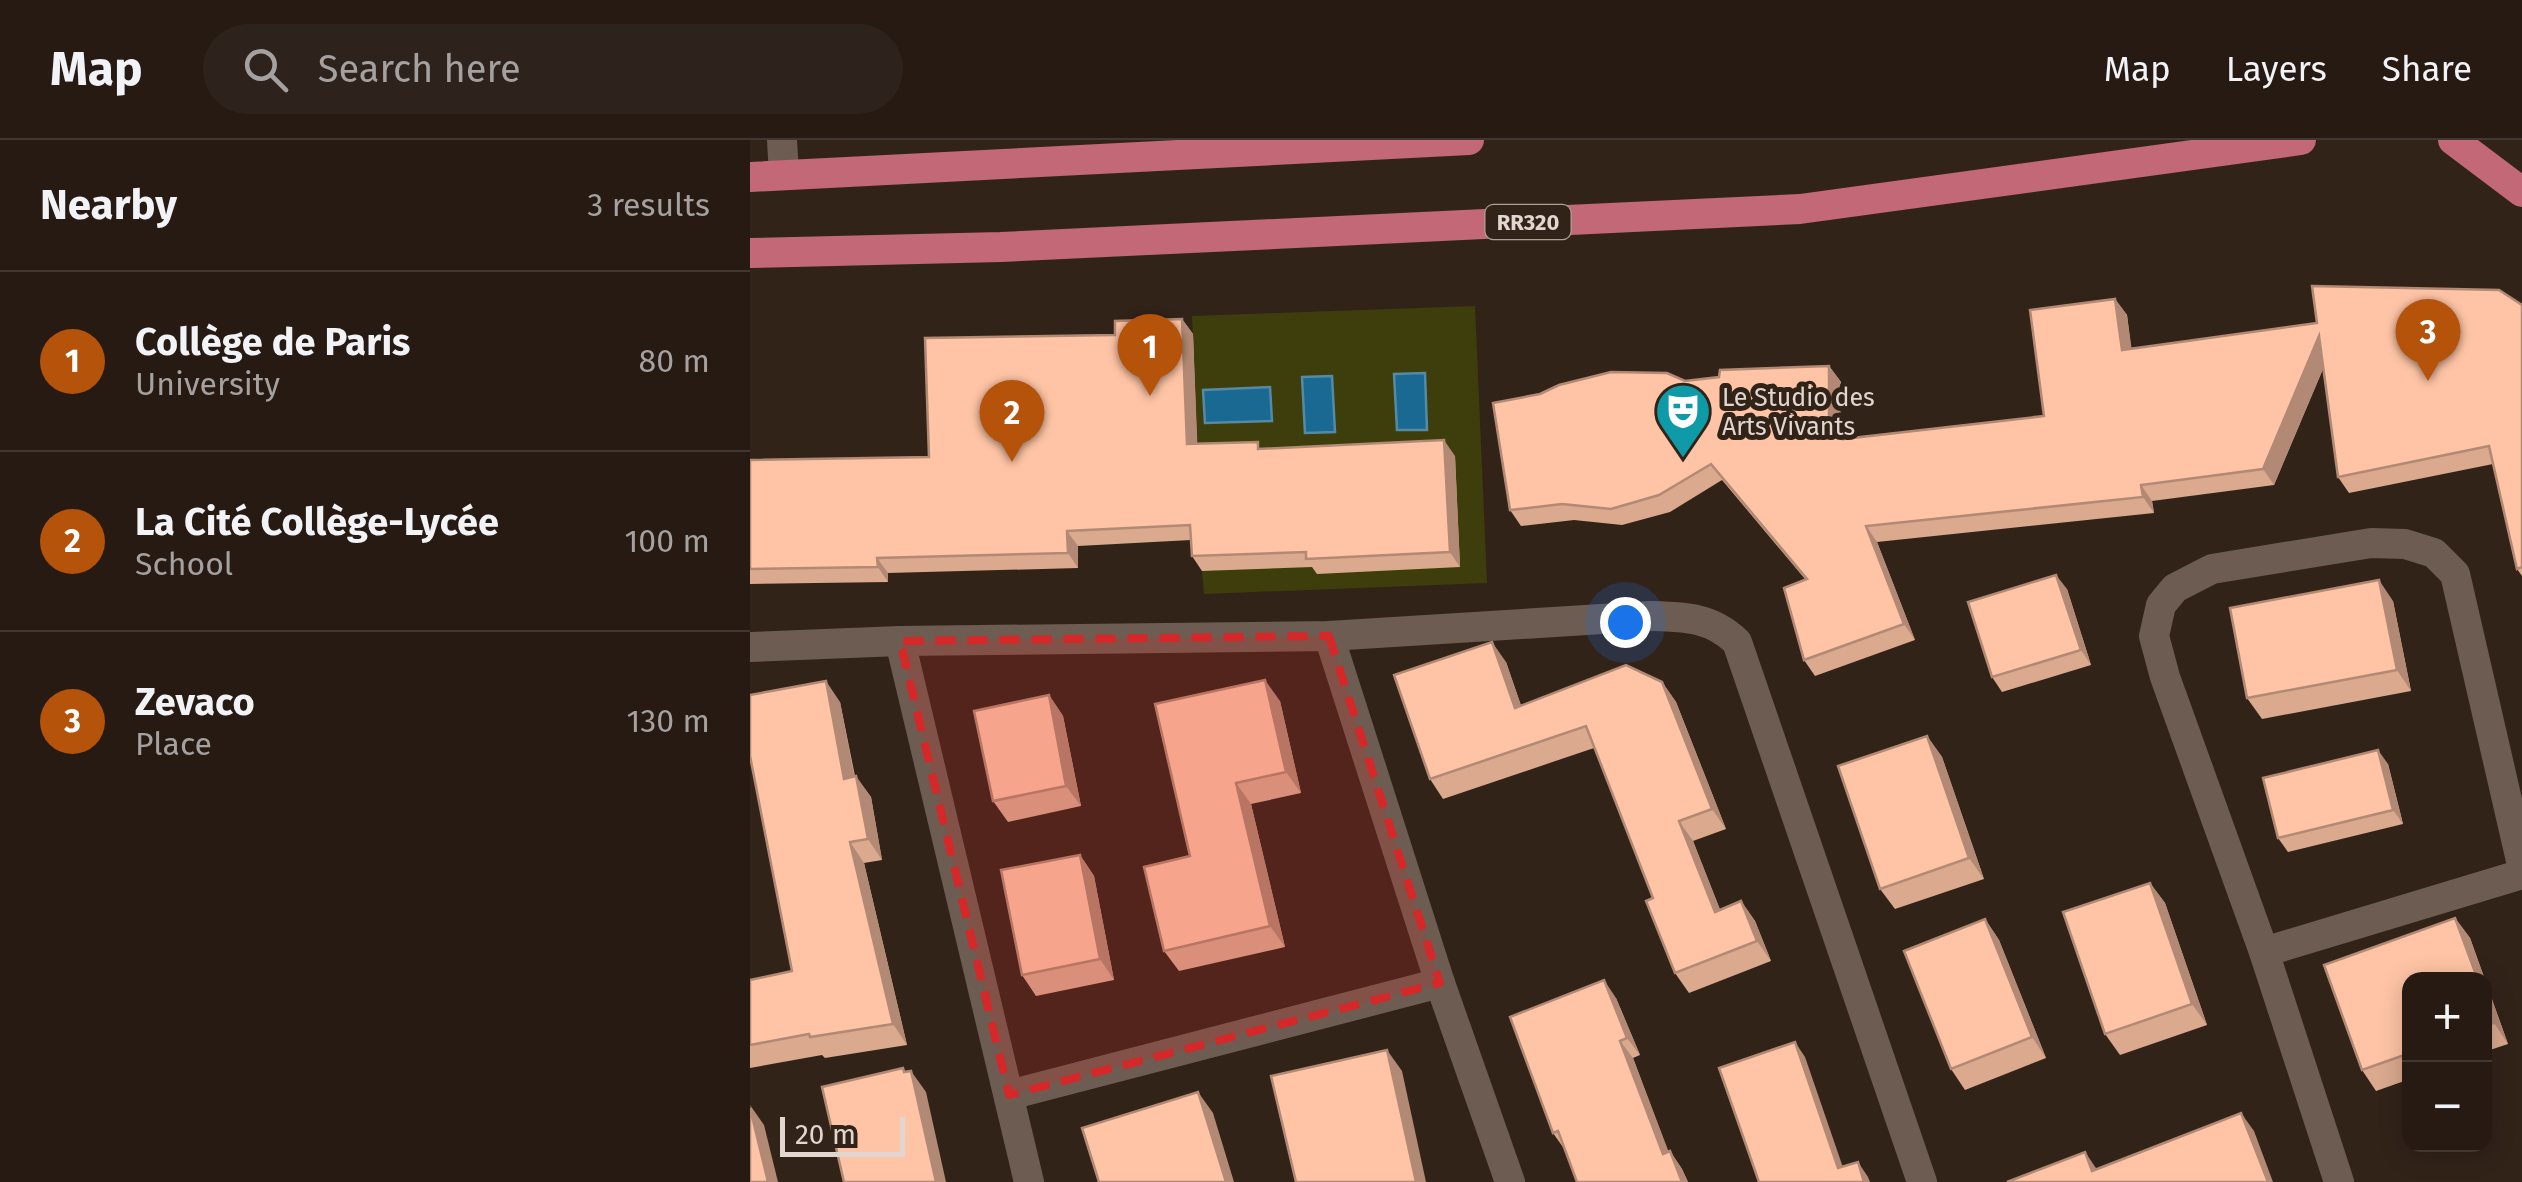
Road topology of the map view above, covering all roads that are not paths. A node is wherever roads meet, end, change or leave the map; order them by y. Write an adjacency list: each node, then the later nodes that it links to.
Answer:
1 (782, 140): 5 (street)
2 (1468, 140): 5 (main road)
3 (2301, 140): 8 (main road, RR320)
4 (2452, 140): 7 (main road)
5 (784, 175): 6 (main road)
6 (750, 177)
7 (2522, 192)
8 (750, 253)
9 (1329, 636): 10 (street); 15 (street); 19 (street)
10 (900, 640): 11 (street); 16 (street)
11 (750, 647)
12 (2522, 864): 14 (street)
13 (2522, 874): 14 (street)
14 (2264, 952): 20 (street)
15 (1440, 983): 16 (street); 18 (street)
16 (1010, 1095): 17 (street)
17 (1029, 1182)
18 (1510, 1182)
19 (1922, 1182)
20 (2339, 1182)

